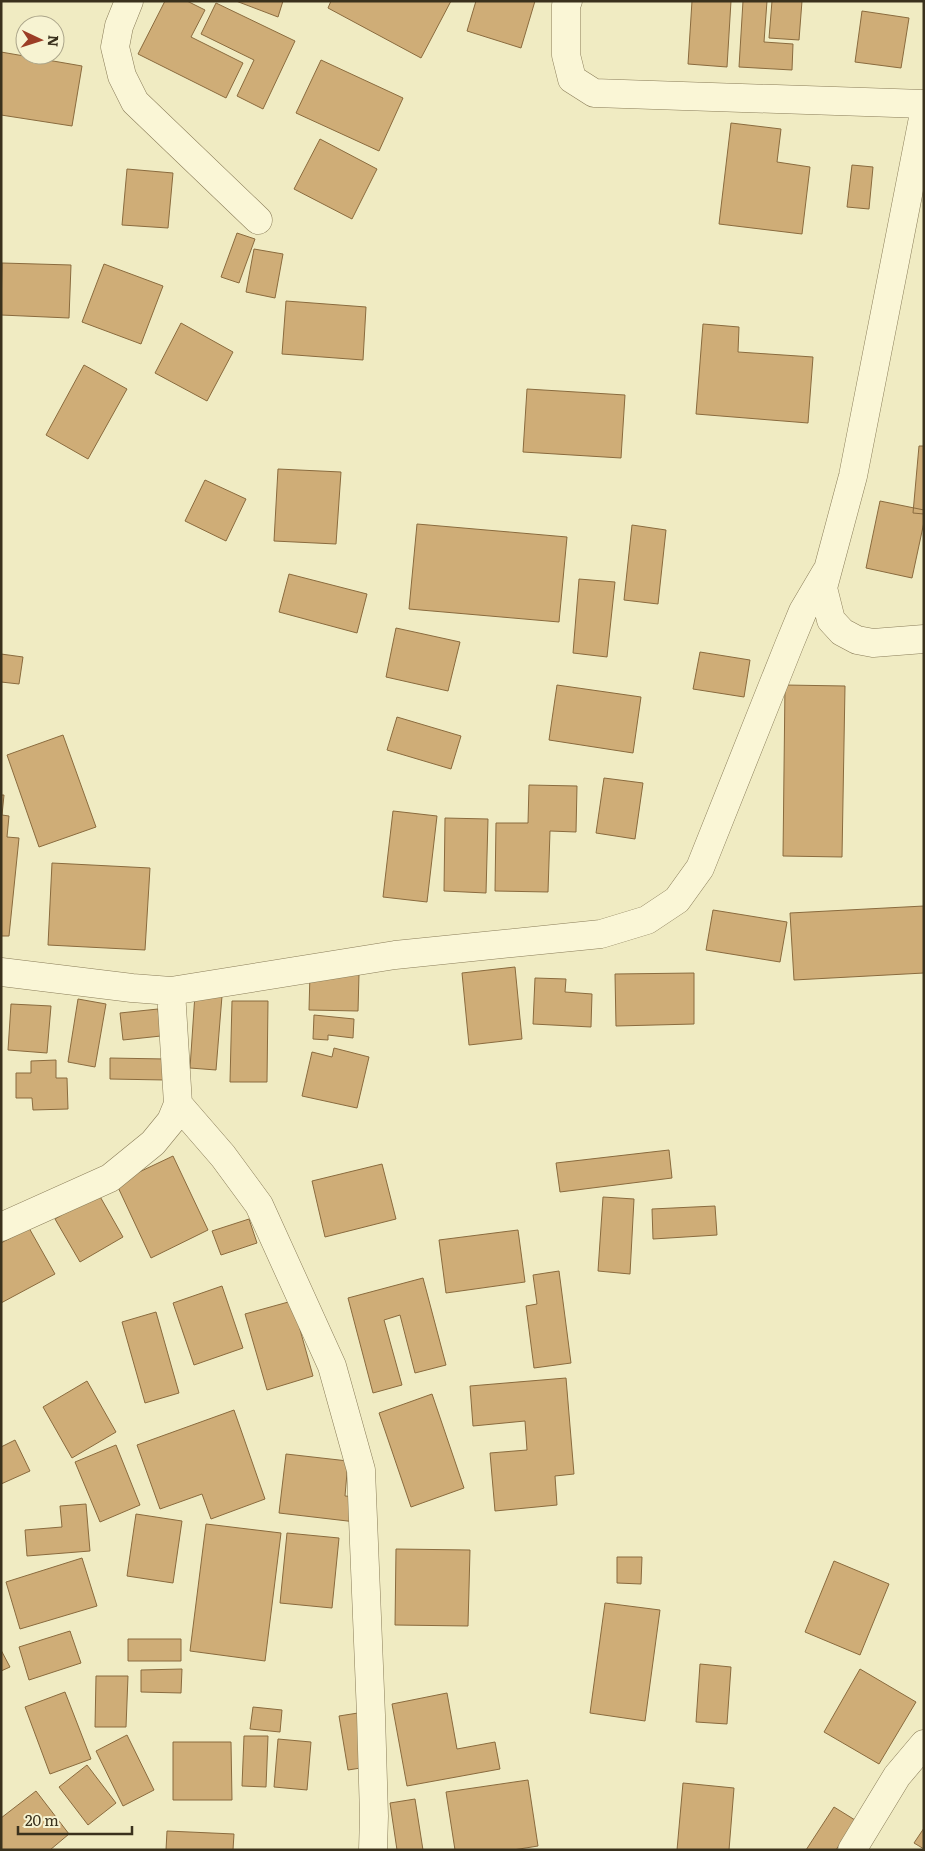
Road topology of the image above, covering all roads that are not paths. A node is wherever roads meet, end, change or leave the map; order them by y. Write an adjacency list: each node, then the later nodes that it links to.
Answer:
1 (128, 1): 5 (street)
2 (568, 1): 3 (street)
3 (924, 104)
4 (924, 113): 6 (street)
5 (258, 220)
6 (826, 572): 7 (street); 9 (street)
7 (924, 639)
8 (1, 972): 9 (street)
9 (171, 991): 10 (street)
10 (178, 1104): 11 (street); 13 (street)
11 (1, 1227)
12 (924, 1744): 14 (street)
13 (373, 1850)
14 (852, 1850)

